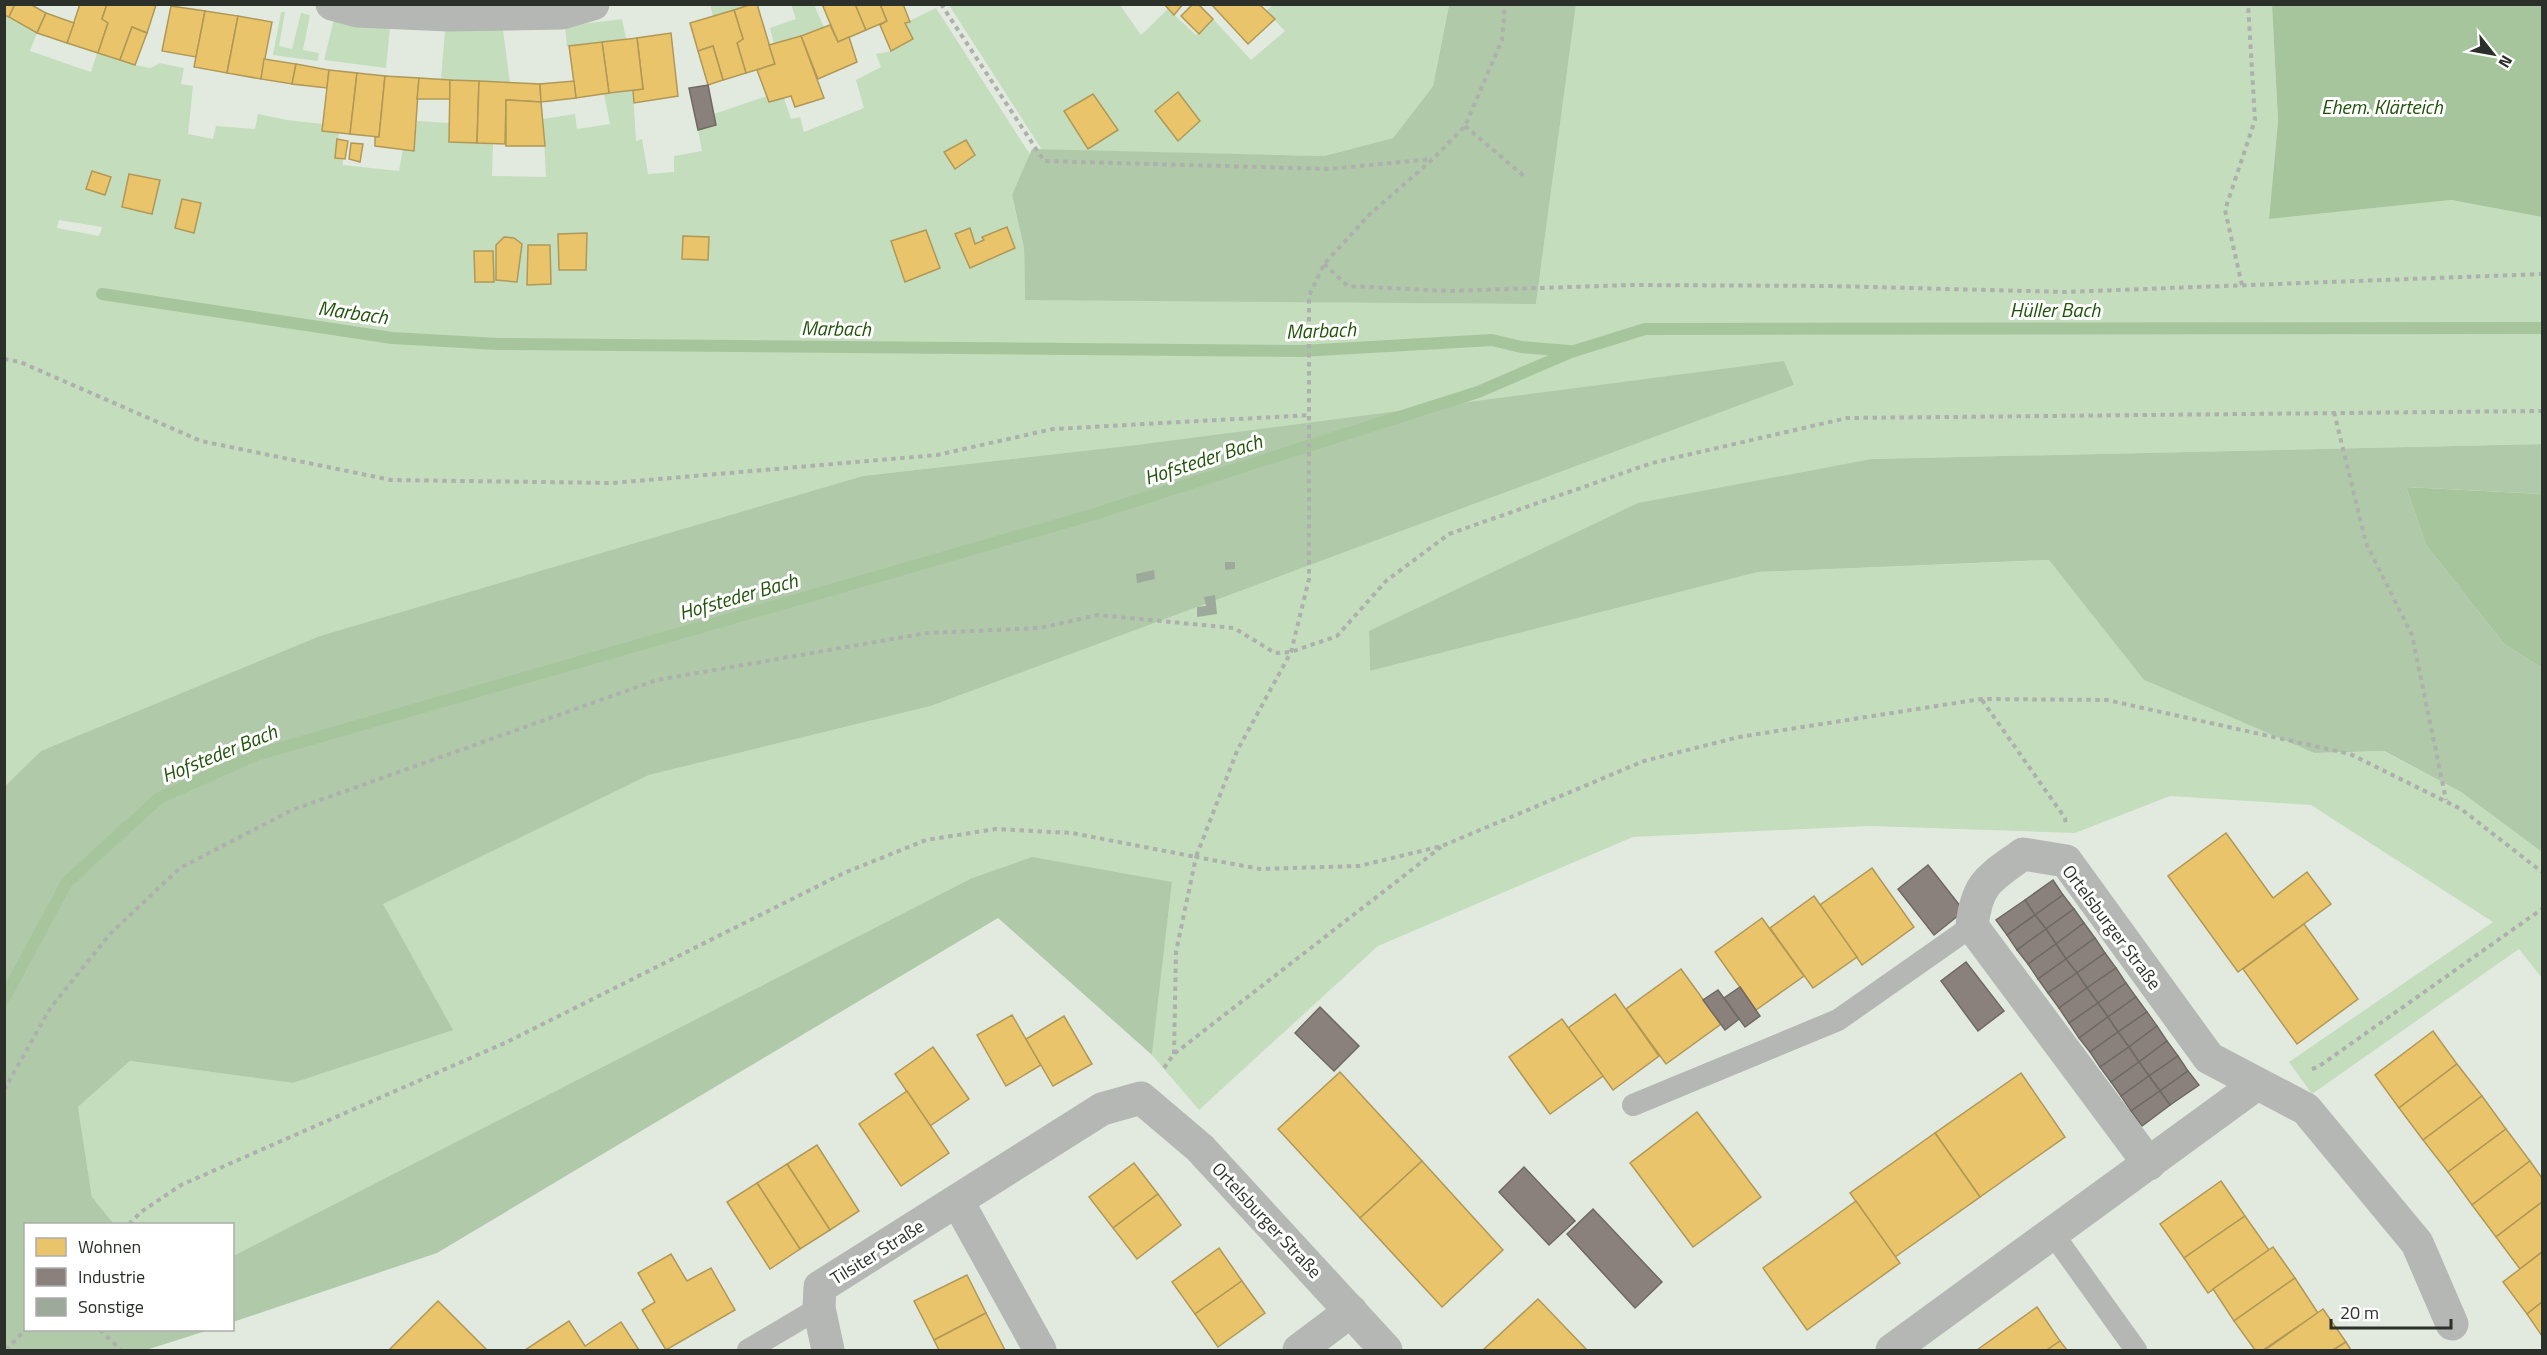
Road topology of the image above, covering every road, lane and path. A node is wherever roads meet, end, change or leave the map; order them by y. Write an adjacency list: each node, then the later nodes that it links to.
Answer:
1 (332, 4): 2 (street)
2 (593, 4)
3 (941, 4): 7 (path)
4 (1505, 4): 6 (path)
5 (2248, 4): 11 (path)
6 (1465, 126): 7 (path); 8 (path)
7 (1433, 159): 9 (path)
8 (1525, 177)
9 (1324, 264): 11 (path); 15 (path)
10 (2542, 274): 11 (path)
11 (2242, 285)
12 (4, 358): 15 (path)
13 (2542, 411): 14 (path)
14 (2334, 412): 16 (path); 18 (path)
15 (1310, 415): 16 (path)
16 (1292, 652): 20 (path); 26 (path)
17 (1982, 699): 18 (path); 19 (path); 21 (path)
18 (2446, 801): 22 (path)
19 (1442, 846): 20 (path); 20 (path)
20 (1196, 857): 31 (path)
21 (2066, 861): 24 (street, Ortelsburger Straße); 25 (street, Ortelsburger Straße)
22 (2542, 872)
23 (2542, 909): 25 (path)
24 (1972, 926): 28 (lane); 29 (street)
25 (2257, 1084): 29 (street); 35 (street, Ortelsburger Straße)
26 (4, 1090)
27 (1142, 1098): 30 (street, Tilsiter Straße); 34 (street, Ortelsburger Straße)
28 (1633, 1105)
29 (2149, 1164): 32 (street)
30 (958, 1202): 33 (street, Tilsiter Straße); 42 (street)
31 (130, 1223)
32 (2053, 1234): 45 (street); 46 (lane)
33 (819, 1308): 40 (lane); 41 (street, Tilsiter Straße)
34 (1351, 1311): 43 (street); 44 (street, Ortelsburger Straße)
35 (2452, 1324)
36 (24, 1331): 38 (path)
37 (102, 1331): 39 (path)
38 (6, 1350)
39 (121, 1350)
40 (748, 1350)
41 (828, 1350)
42 (1040, 1350)
43 (1299, 1350)
44 (1386, 1350)
45 (1892, 1350)
46 (2136, 1350)

